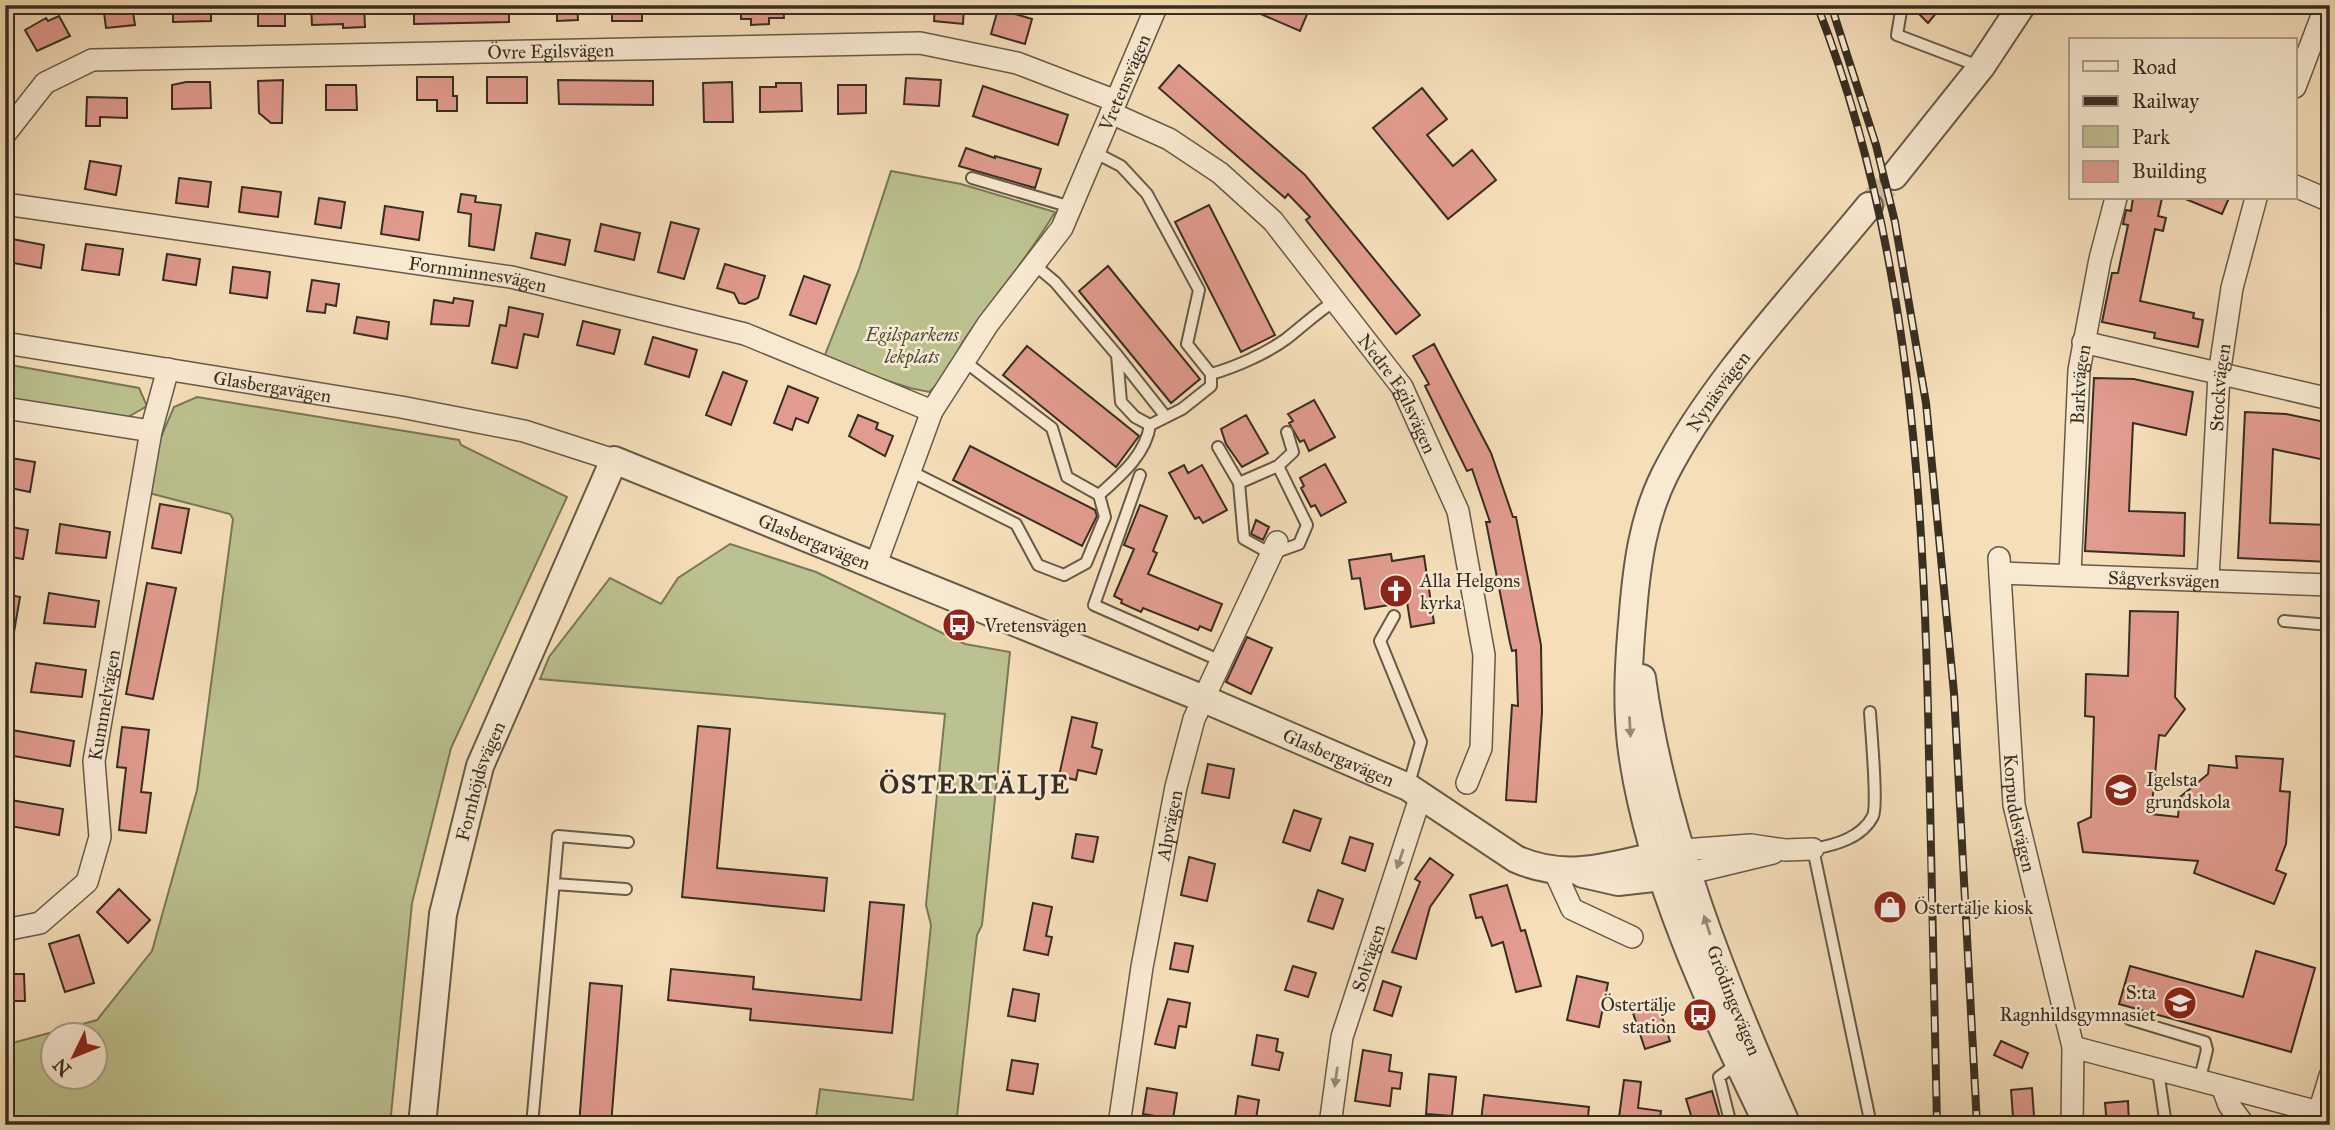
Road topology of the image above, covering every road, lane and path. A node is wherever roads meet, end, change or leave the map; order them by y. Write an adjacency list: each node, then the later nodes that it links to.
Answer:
1 (1157, 5): 7 (street, Vretensvägen)
2 (1902, 5): 5 (lane)
3 (2326, 5): 6 (street)
4 (2022, 6): 5 (street)
5 (1981, 67): 10 (street)
6 (2296, 84)
7 (1113, 107): 8 (street, Övre Egilsvägen); 9 (street, Vretensvägen); 20 (street, Nedre Egilsvägen)
8 (5, 134)
9 (1094, 152): 18 (street, Vretensvägen); 26 (lane)
10 (1894, 176)
11 (972, 178): 18 (lane)
12 (2296, 187): 15 (street)
13 (2116, 200): 21 (street, Barkvägen)
14 (2255, 200): 27 (street, Stockvägen)
15 (2330, 201)
16 (5, 204): 30 (street, Fornminnesvägen)
17 (1869, 206): 48 (street, Nynäsvägen)
18 (1071, 207): 19 (street, Vretensvägen)
19 (1035, 266): 23 (lane); 24 (street, Vretensvägen)
20 (1335, 301): 26 (lane); 55 (street, Nedre Egilsvägen)
21 (2083, 342): 27 (street); 45 (street, Barkvägen)
22 (5, 343): 25 (street, Glasbergavägen)
23 (1117, 355): 31 (lane); 32 (lane)
24 (964, 361): 30 (street, Vretensvägen); 41 (lane)
25 (169, 369): 33 (street, Kummelvägen); 36 (street, Glasbergavägen)
26 (1211, 374): 31 (lane)
27 (2219, 375): 28 (street); 46 (street, Stockvägen)
28 (2330, 399)
29 (5, 408): 33 (street)
30 (932, 411): 38 (street, Vretensvägen)
31 (1166, 417): 32 (lane)
32 (1150, 425): 41 (lane)
33 (151, 431): 64 (street, Kummelvägen)
34 (1287, 432): 37 (lane)
35 (1218, 447): 40 (lane)
36 (614, 460): 43 (street, Glasbergavägen); 75 (street, Fornhöjdsvägen)
37 (1278, 466): 40 (lane); 42 (lane)
38 (910, 471): 41 (lane); 43 (street, Vretensvägen)
39 (1140, 475): 52 (lane)
40 (1240, 483): 42 (lane)
41 (1099, 495)
42 (1274, 548): 52 (street, Alpvägen)
43 (876, 564): 53 (street, Glasbergavägen)
44 (2000, 565): 45 (street, Sågverksvägen); 67 (street, Korpuddsvägen)
45 (2070, 575): 46 (street, Sågverksvägen)
46 (2208, 579): 47 (street, Sågverksvägen)
47 (2330, 585)
48 (1633, 610): 59 (street, Nynäsvägen); 60 (street, Nynäsvägen, one-way to 60)
49 (1394, 616): 56 (lane)
50 (2284, 621): 51 (lane)
51 (2330, 625)
52 (1221, 661): 53 (street, Alpvägen)
53 (1203, 699): 56 (street, Glasbergavägen); 77 (street, Alpvägen)
54 (1870, 712): 58 (lane)
55 (1467, 783)
56 (1414, 791): 61 (street, Glasbergavägen); 78 (street, Solvägen, one-way to 78)
57 (628, 842): 62 (lane)
58 (1813, 849): 59 (street); 80 (lane)
59 (1687, 862): 60 (street); 68 (street, Grödingevägen, one-way to 59)
60 (1659, 867): 61 (street); 68 (street, Grödingevägen)
61 (1567, 872): 65 (street)
62 (554, 884): 63 (lane); 76 (lane)
63 (626, 889)
64 (5, 930)
65 (1632, 937)
66 (2129, 1019): 71 (lane)
67 (2073, 1047): 69 (street); 81 (street, Korpuddsvägen)
68 (1747, 1059): 74 (street, Grödingevägen); 79 (lane)
69 (2158, 1071): 71 (street); 82 (lane)
70 (2330, 1076): 73 (street)
71 (2199, 1082): 72 (street)
72 (2222, 1089): 73 (street); 83 (street)
73 (2325, 1114)
74 (1780, 1124)
75 (422, 1125)
76 (532, 1125)
77 (1119, 1125)
78 (1330, 1125)
79 (1734, 1125)
80 (1871, 1125)
81 (2073, 1125)
82 (2166, 1125)
83 (2244, 1125)

